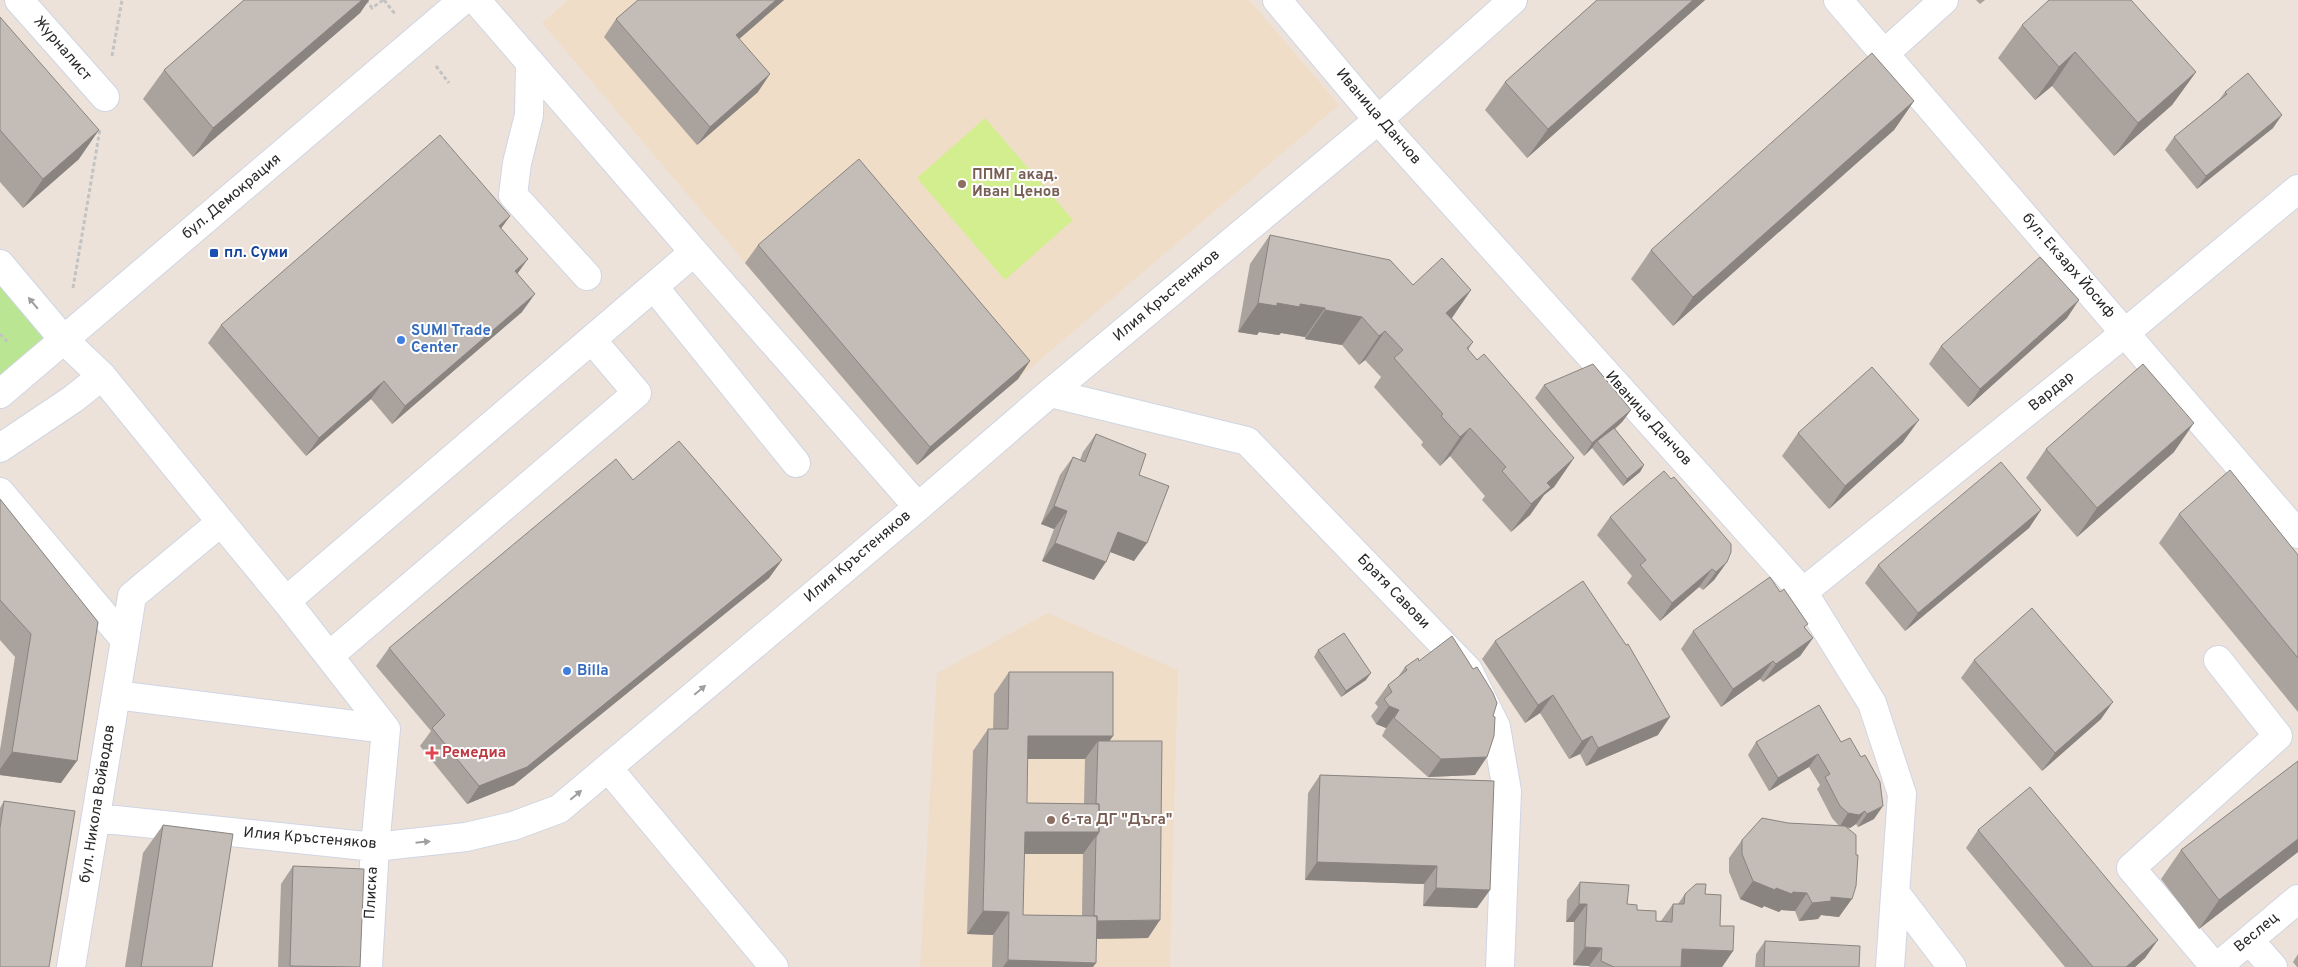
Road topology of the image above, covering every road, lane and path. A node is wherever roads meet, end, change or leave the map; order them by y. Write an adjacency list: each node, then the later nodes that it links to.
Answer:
1 (19, 0): 13 (street, Журналист)
2 (122, 0): 13 (path)
3 (366, 0): 4 (path)
4 (383, 0)
5 (464, 0): 21 (street, бул. Демокрация)
6 (476, 0): 12 (street)
7 (1277, 0): 14 (street, Иваница Данчов)
8 (1513, 0): 14 (street, Илия Кръстеняков)
9 (1838, 0): 11 (street, бул. Екзарх Йосиф)
10 (1944, 0): 11 (street)
11 (1884, 54): 20 (street, бул. Екзарх Йосиф)
12 (530, 62): 16 (street); 18 (street)
13 (105, 97): 21 (path)
14 (1378, 120): 24 (street, Илия Кръстеняков); 32 (street, Иваница Данчов)
15 (2298, 189): 20 (street, Вардар)
16 (694, 252): 19 (street); 29 (street)
17 (0, 264): 21 (street, one-way to 17)
18 (588, 276)
19 (654, 287): 22 (street); 27 (street)
20 (2126, 332): 31 (street, бул. Екзарх Йосиф); 32 (street, Вардар)
21 (64, 340): 23 (street); 25 (street, бул. Демокрация)
22 (592, 340): 33 (street); 35 (street)
23 (102, 376): 26 (street); 30 (street)
24 (1050, 393): 29 (street, Илия Кръстеняков); 49 (street, Братя Савови)
25 (0, 394)
26 (0, 448)
27 (796, 463)
28 (0, 492): 34 (street)
29 (918, 507): 39 (street, Илия Кръстеняков, one-way to 29)
30 (221, 522): 33 (street); 34 (street, бул. Никола Войводов)
31 (2298, 534)
32 (1803, 592): 42 (street, Иваница Данчов)
33 (286, 601): 35 (street)
34 (125, 640): 37 (street, бул. Никола Войводов)
35 (329, 656): 38 (street)
36 (2218, 660): 45 (street)
37 (116, 695): 38 (street); 40 (street, бул. Никола Войводов)
38 (386, 729): 41 (street, Плиска)
39 (608, 768): 41 (street, Илия Кръстеняков, one-way to 39); 48 (street)
40 (96, 818): 41 (street, Илия Кръстеняков); 46 (street, бул. Никола Войводов)
41 (375, 847): 47 (street, Плиска)
42 (1896, 895): 50 (street, Иваница Данчов); 51 (street)
43 (2298, 899): 44 (street, Веслец)
44 (2249, 940): 45 (street, Веслец); 52 (street)
45 (2223, 965)
46 (71, 967)
47 (368, 967)
48 (774, 967)
49 (1500, 967)
50 (1890, 967)
51 (1952, 967)
52 (2272, 967)

